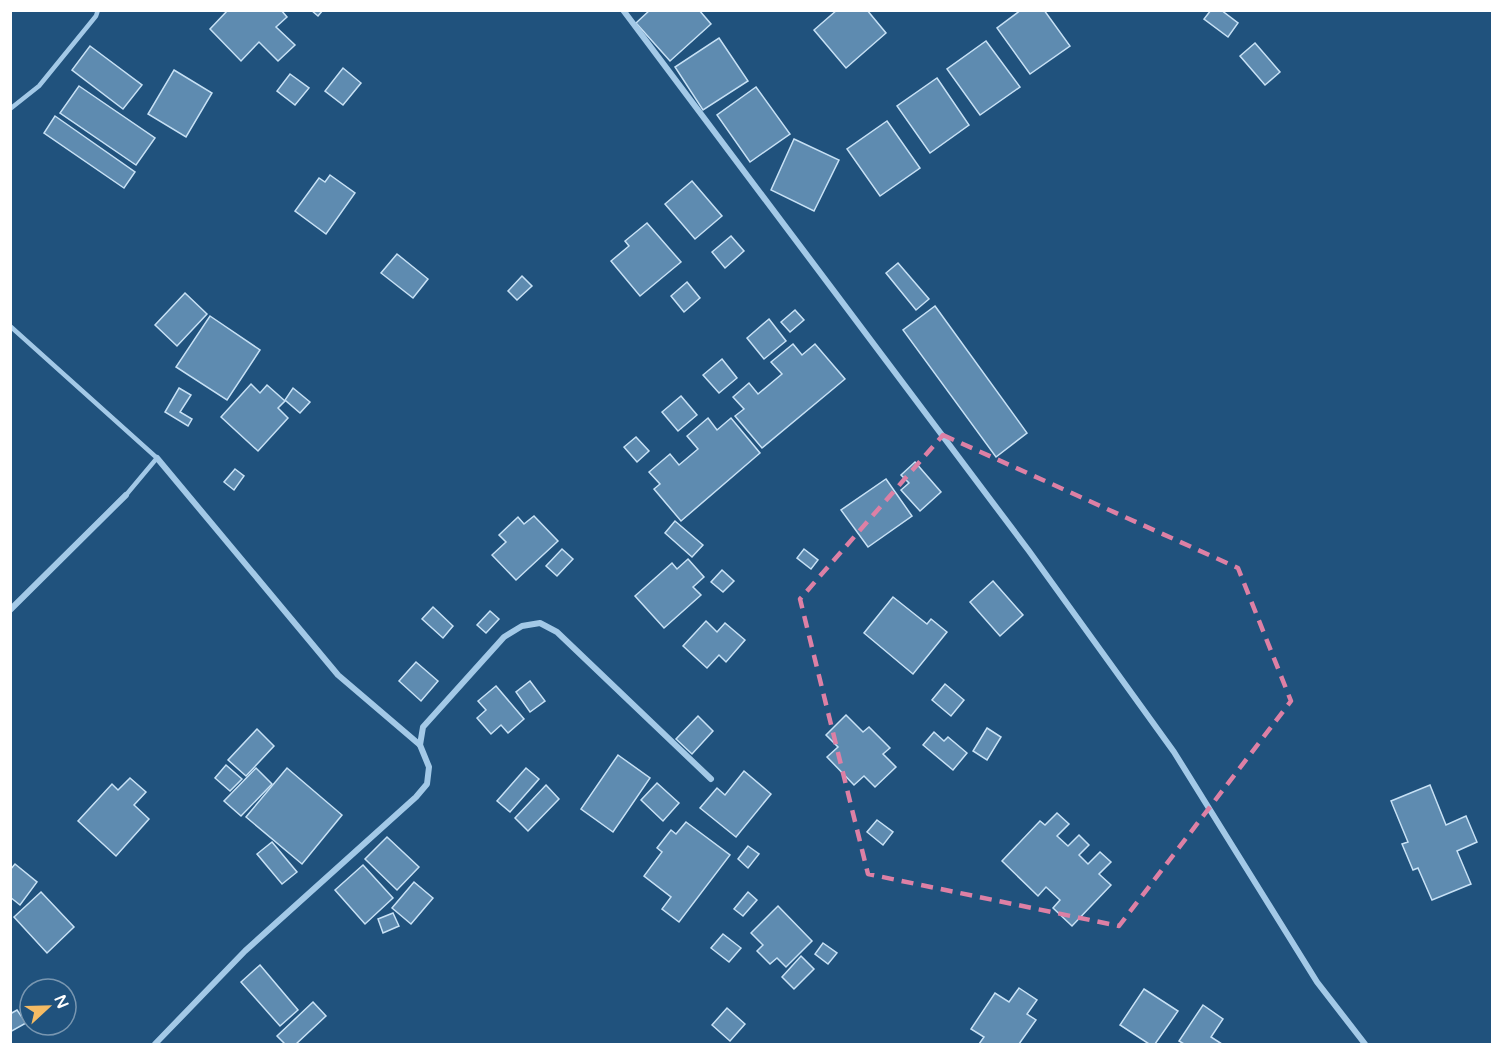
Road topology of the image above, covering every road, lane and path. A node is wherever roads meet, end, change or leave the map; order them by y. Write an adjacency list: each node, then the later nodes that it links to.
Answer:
1 (99, 10): 3 (lane)
2 (623, 10): 11 (street)
3 (10, 109)
4 (10, 326): 5 (lane)
5 (157, 458): 6 (lane); 8 (street)
6 (126, 495): 7 (street)
7 (10, 610)
8 (420, 745): 9 (street); 10 (street)
9 (711, 779)
10 (155, 1044)
11 (1365, 1044)

